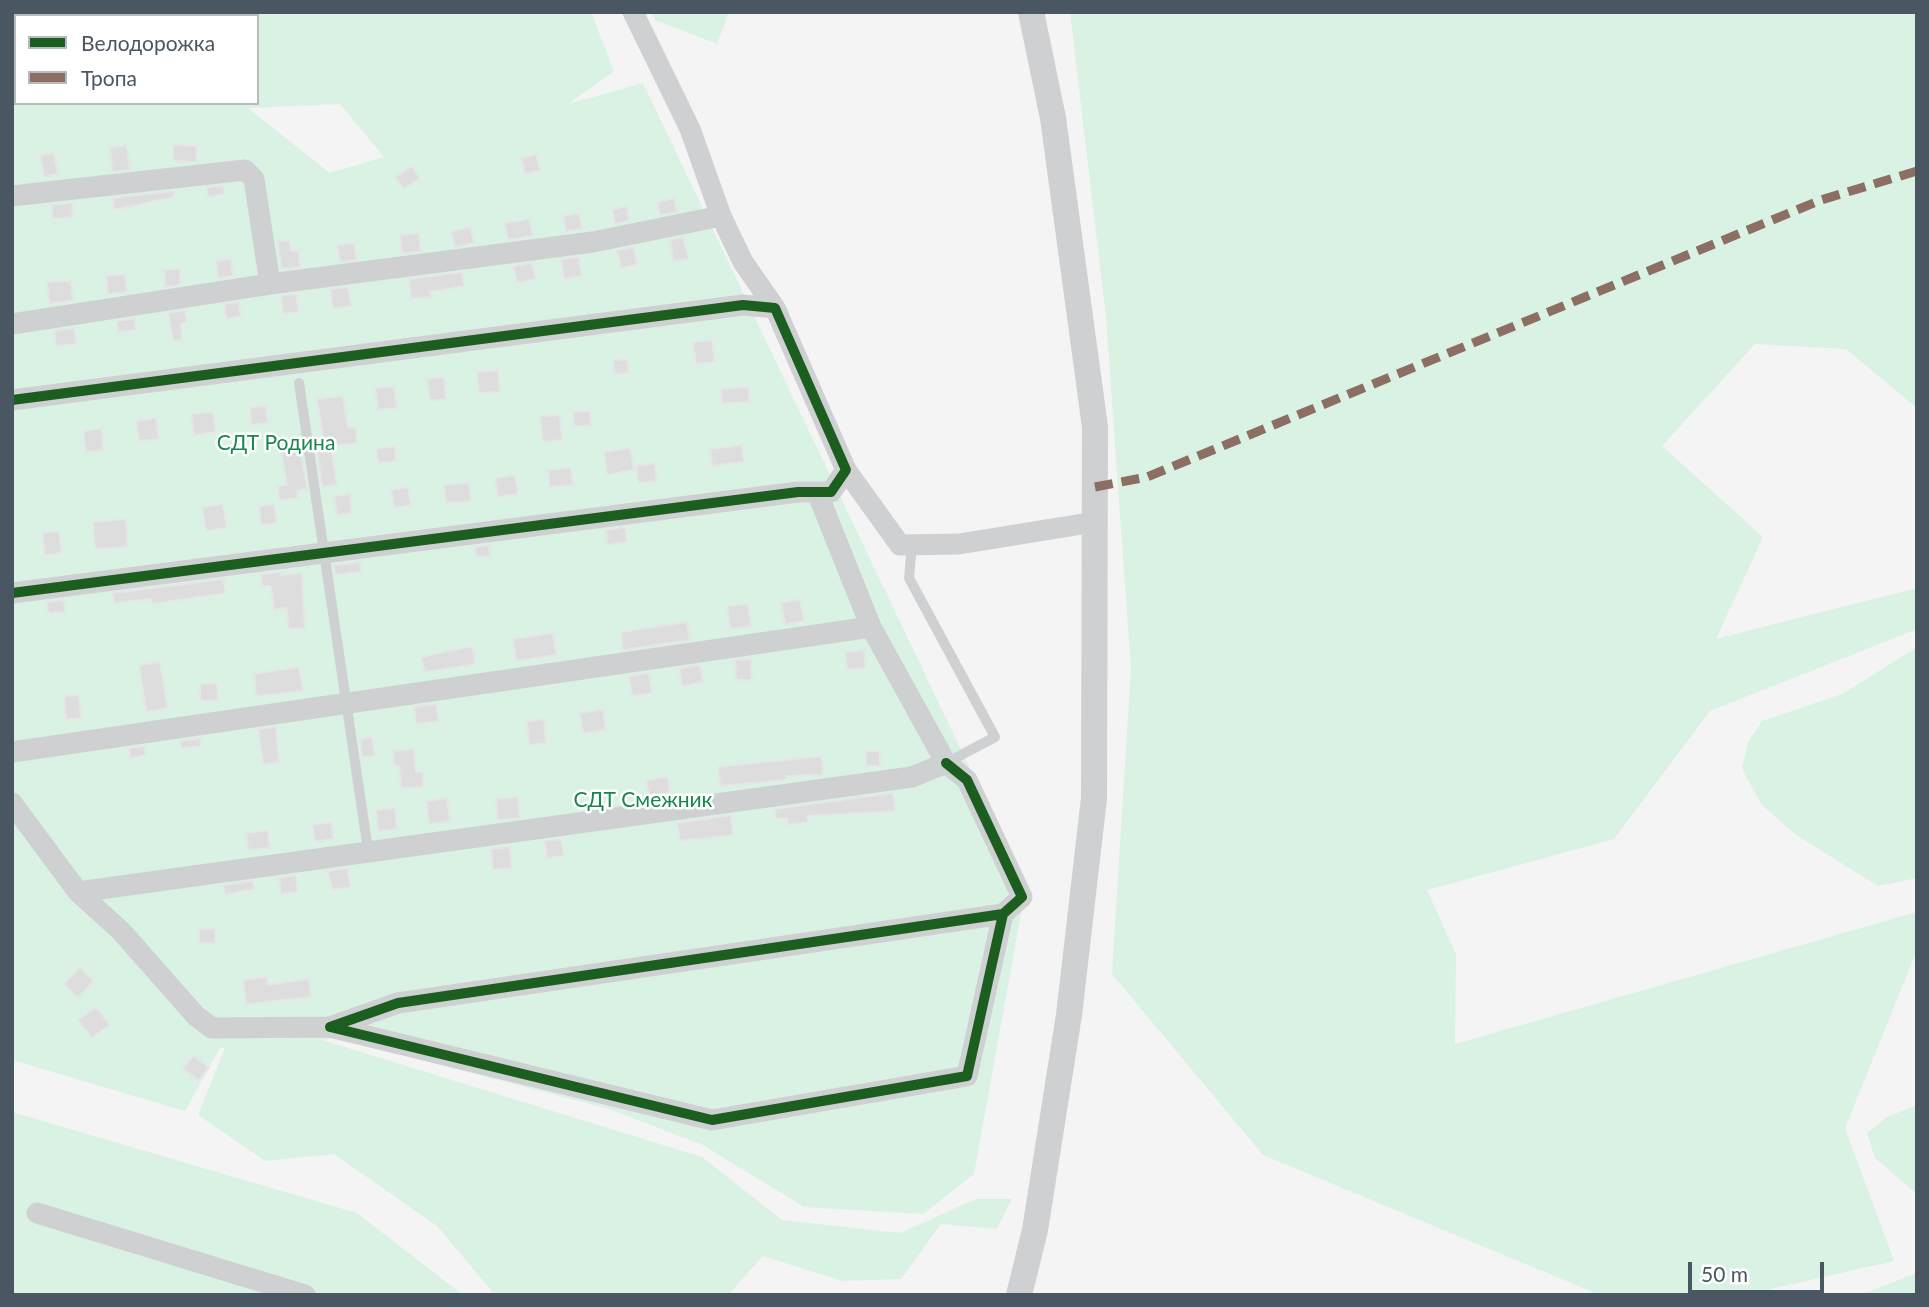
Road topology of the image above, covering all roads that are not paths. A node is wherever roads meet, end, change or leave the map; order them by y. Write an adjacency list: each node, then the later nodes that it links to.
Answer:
1 (633, 12): 4 (street)
2 (1031, 12): 12 (street)
3 (12, 195): 5 (street)
4 (721, 216): 5 (street); 6 (street)
5 (270, 284): 7 (street)
6 (775, 308): 9 (street); 10 (street)
7 (12, 324)
8 (299, 383): 14 (lane)
9 (12, 400)
10 (846, 470): 11 (street); 13 (street)
11 (817, 492): 14 (street); 16 (street)
12 (1095, 522): 13 (street); 27 (street)
13 (912, 545): 19 (lane)
14 (324, 553): 15 (street); 17 (lane)
15 (12, 593)
16 (871, 627): 17 (street); 19 (street)
17 (346, 703): 18 (street); 21 (lane)
18 (12, 752)
19 (946, 763): 21 (street); 23 (street)
20 (12, 803): 22 (street)
21 (368, 850): 22 (street)
22 (78, 892): 24 (street)
23 (1003, 914): 24 (street); 24 (street)
24 (330, 1027)
25 (37, 1213): 26 (street)
26 (305, 1295)
27 (1019, 1295)

